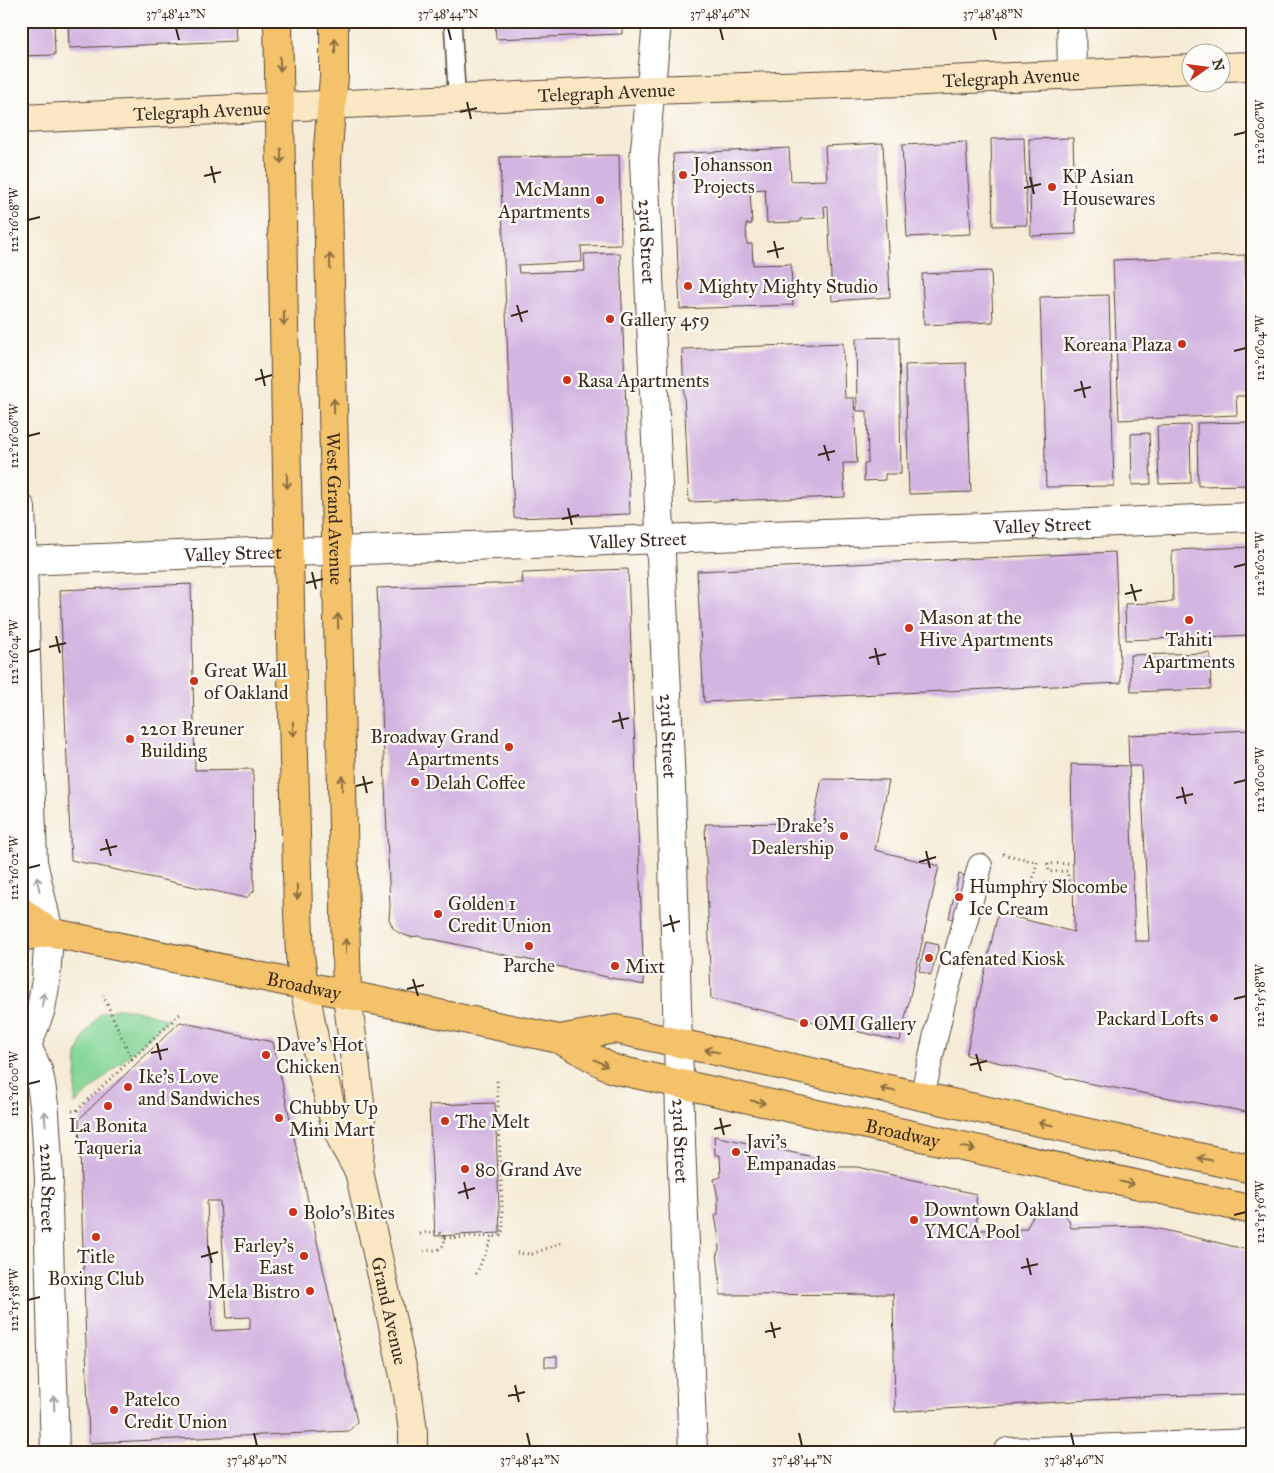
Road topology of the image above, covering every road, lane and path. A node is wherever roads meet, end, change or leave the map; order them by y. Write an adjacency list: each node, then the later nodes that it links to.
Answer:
1 (278, 21): 13 (main road, one-way to 13)
2 (334, 21): 12 (main road, West Grand Avenue, one-way to 2)
3 (655, 21): 10 (street, 23rd Street)
4 (1071, 21): 9 (street)
5 (453, 28): 11 (lane)
6 (1253, 66): 7 (main road)
7 (1232, 67)
8 (1182, 69): 9 (main road, Telegraph Avenue)
9 (1072, 74): 10 (main road, Telegraph Avenue)
10 (649, 90): 11 (main road, Telegraph Avenue); 17 (street, 23rd Street)
11 (457, 99): 12 (main road, Telegraph Avenue)
12 (331, 105): 13 (main road, Telegraph Avenue); 18 (main road, West Grand Avenue, one-way to 12)
13 (280, 107): 14 (main road, Telegraph Avenue); 19 (main road, one-way to 19)
14 (21, 119)
15 (21, 508): 20 (street)
16 (1253, 517): 17 (street, Valley Street)
17 (660, 538): 18 (street, Valley Street); 32 (street, 23rd Street)
18 (337, 551): 19 (street, Valley Street); 28 (main road, West Grand Avenue, one-way to 18)
19 (289, 552): 20 (street, Valley Street); 27 (main road, one-way to 27)
20 (23, 561): 25 (street, one-way to 20)
21 (1000, 853): 22 (path)
22 (1073, 862)
23 (980, 866): 37 (street)
24 (21, 911): 25 (main road, Broadway)
25 (49, 932): 26 (main road, Broadway); 27 (main road, Broadway); 33 (street, one-way to 25)
26 (21, 937)
27 (304, 986): 28 (main road, Broadway); 40 (main road, Grand Avenue)
28 (347, 994): 31 (main road, Broadway); 40 (main road, Grand Avenue)
29 (103, 995): 34 (path)
30 (181, 1014): 34 (path)
31 (559, 1039): 32 (main road, Broadway); 36 (main road, Broadway, one-way to 36)
32 (678, 1044): 36 (street, 23rd Street); 37 (main road, Broadway, one-way to 32)
33 (24, 1051): 51 (street, 22nd Street, one-way to 33)
34 (132, 1060): 38 (path)
35 (497, 1077): 43 (path)
36 (679, 1085): 41 (main road, Broadway, one-way to 41); 53 (street, 23rd Street)
37 (922, 1097): 39 (main road, Broadway, one-way to 37)
38 (70, 1111)
39 (1253, 1169)
40 (358, 1171): 52 (main road, Grand Avenue)
41 (1253, 1210)
42 (420, 1234): 44 (path)
43 (493, 1236): 44 (path); 48 (path)
44 (445, 1238): 46 (path)
45 (561, 1243): 47 (path)
46 (424, 1251)
47 (516, 1253)
48 (476, 1274)
49 (1253, 1443): 50 (street)
50 (1116, 1450): 54 (street)
51 (55, 1452)
52 (413, 1452)
53 (693, 1452)
54 (1008, 1452)

